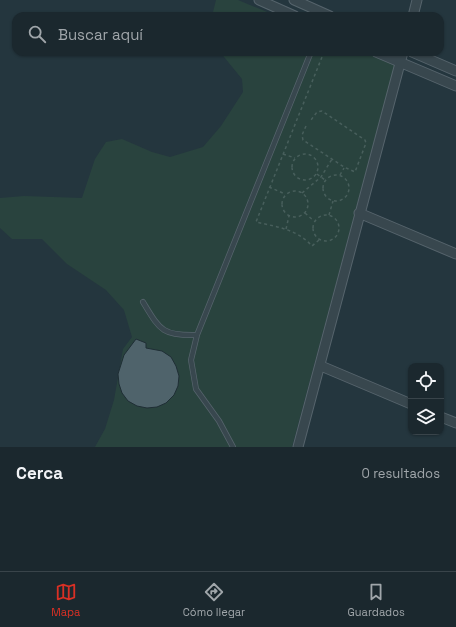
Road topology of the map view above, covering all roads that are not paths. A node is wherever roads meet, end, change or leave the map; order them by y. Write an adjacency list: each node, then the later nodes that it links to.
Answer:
1 (259, 0): 4 (street)
2 (294, 0): 5 (street)
3 (417, 0): 6 (street)
4 (286, 12)
5 (321, 12)
6 (414, 12)
7 (309, 56): 17 (lane)
8 (385, 56): 11 (street)
9 (403, 56): 11 (street)
10 (421, 56): 12 (street)
11 (401, 63): 13 (street); 14 (street)
12 (456, 71)
13 (456, 86)
14 (359, 213): 15 (street); 18 (street)
15 (456, 254)
16 (143, 302): 17 (lane)
17 (197, 335): 22 (lane)
18 (321, 366): 19 (street); 23 (street)
19 (408, 403)
20 (444, 418): 21 (street)
21 (456, 423)
22 (232, 447)
23 (298, 447)

